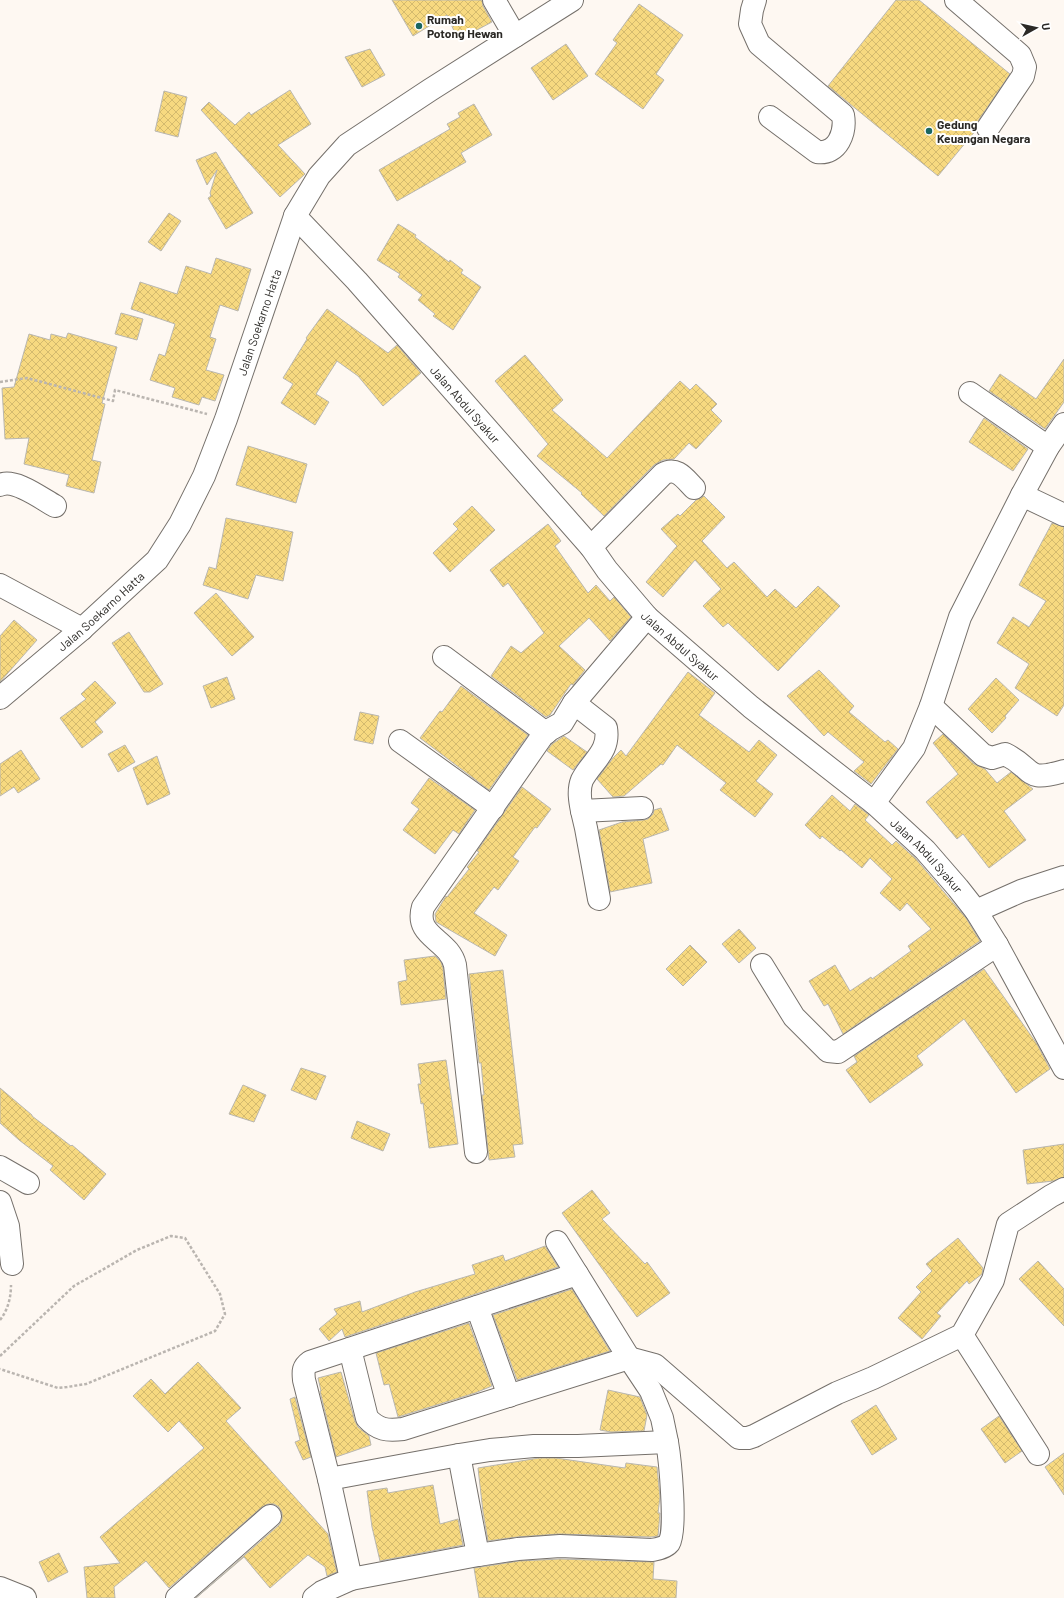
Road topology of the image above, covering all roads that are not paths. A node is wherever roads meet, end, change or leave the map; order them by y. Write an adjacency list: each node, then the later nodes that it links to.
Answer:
1 (494, 0): 5 (street)
2 (572, 0): 5 (street, Jalan Soekarno Hatta)
3 (755, 0): 6 (street)
4 (956, 0): 7 (street)
5 (515, 36): 8 (street, Jalan Soekarno Hatta)
6 (770, 116)
7 (988, 128)
8 (295, 216): 17 (street, Jalan Abdul Syakur); 20 (street, Jalan Soekarno Hatta)
9 (970, 393): 11 (street)
10 (1064, 424): 11 (street)
11 (1048, 447): 14 (street)
12 (0, 485): 15 (street)
13 (694, 488): 17 (street)
14 (1022, 494): 16 (street); 24 (street)
15 (55, 506)
16 (1064, 515)
17 (590, 547): 19 (street, Jalan Abdul Syakur)
18 (0, 585): 20 (street)
19 (647, 617): 23 (street); 28 (street, Jalan Abdul Syakur)
20 (82, 629): 22 (street, Jalan Soekarno Hatta)
21 (444, 657): 25 (street)
22 (0, 698)
23 (574, 703): 25 (street); 31 (street)
24 (931, 706): 27 (street); 28 (street)
25 (546, 732): 29 (street)
26 (400, 741): 29 (street)
27 (1064, 771)
28 (874, 803): 34 (street, Jalan Abdul Syakur)
29 (493, 808): 38 (street)
30 (642, 808): 31 (street)
31 (582, 811): 33 (street)
32 (1064, 877): 34 (street)
33 (599, 899)
34 (976, 911): 35 (street, Jalan Abdul Syakur)
35 (997, 945): 36 (street); 37 (street, Jalan Abdul Syakur)
36 (762, 965)
37 (1064, 1068)
38 (476, 1152)
39 (0, 1167): 40 (street)
40 (28, 1183)
41 (1064, 1189): 47 (street)
42 (0, 1202): 44 (street)
43 (557, 1242): 45 (street)
44 (12, 1264)
45 (577, 1274): 46 (street); 49 (street)
46 (477, 1307): 48 (street); 50 (street)
47 (962, 1335): 49 (street); 52 (street)
48 (350, 1349): 50 (street); 54 (street)
49 (629, 1358): 50 (street); 51 (street)
50 (508, 1396)
51 (667, 1442): 53 (street); 56 (street)
52 (1038, 1454)
53 (459, 1455): 54 (street); 56 (street)
54 (329, 1479): 57 (street)
55 (270, 1516): 60 (street)
56 (478, 1555): 57 (street)
57 (351, 1580): 61 (street)
58 (0, 1588): 59 (street)
59 (24, 1598)
60 (177, 1598)
61 (314, 1598)

